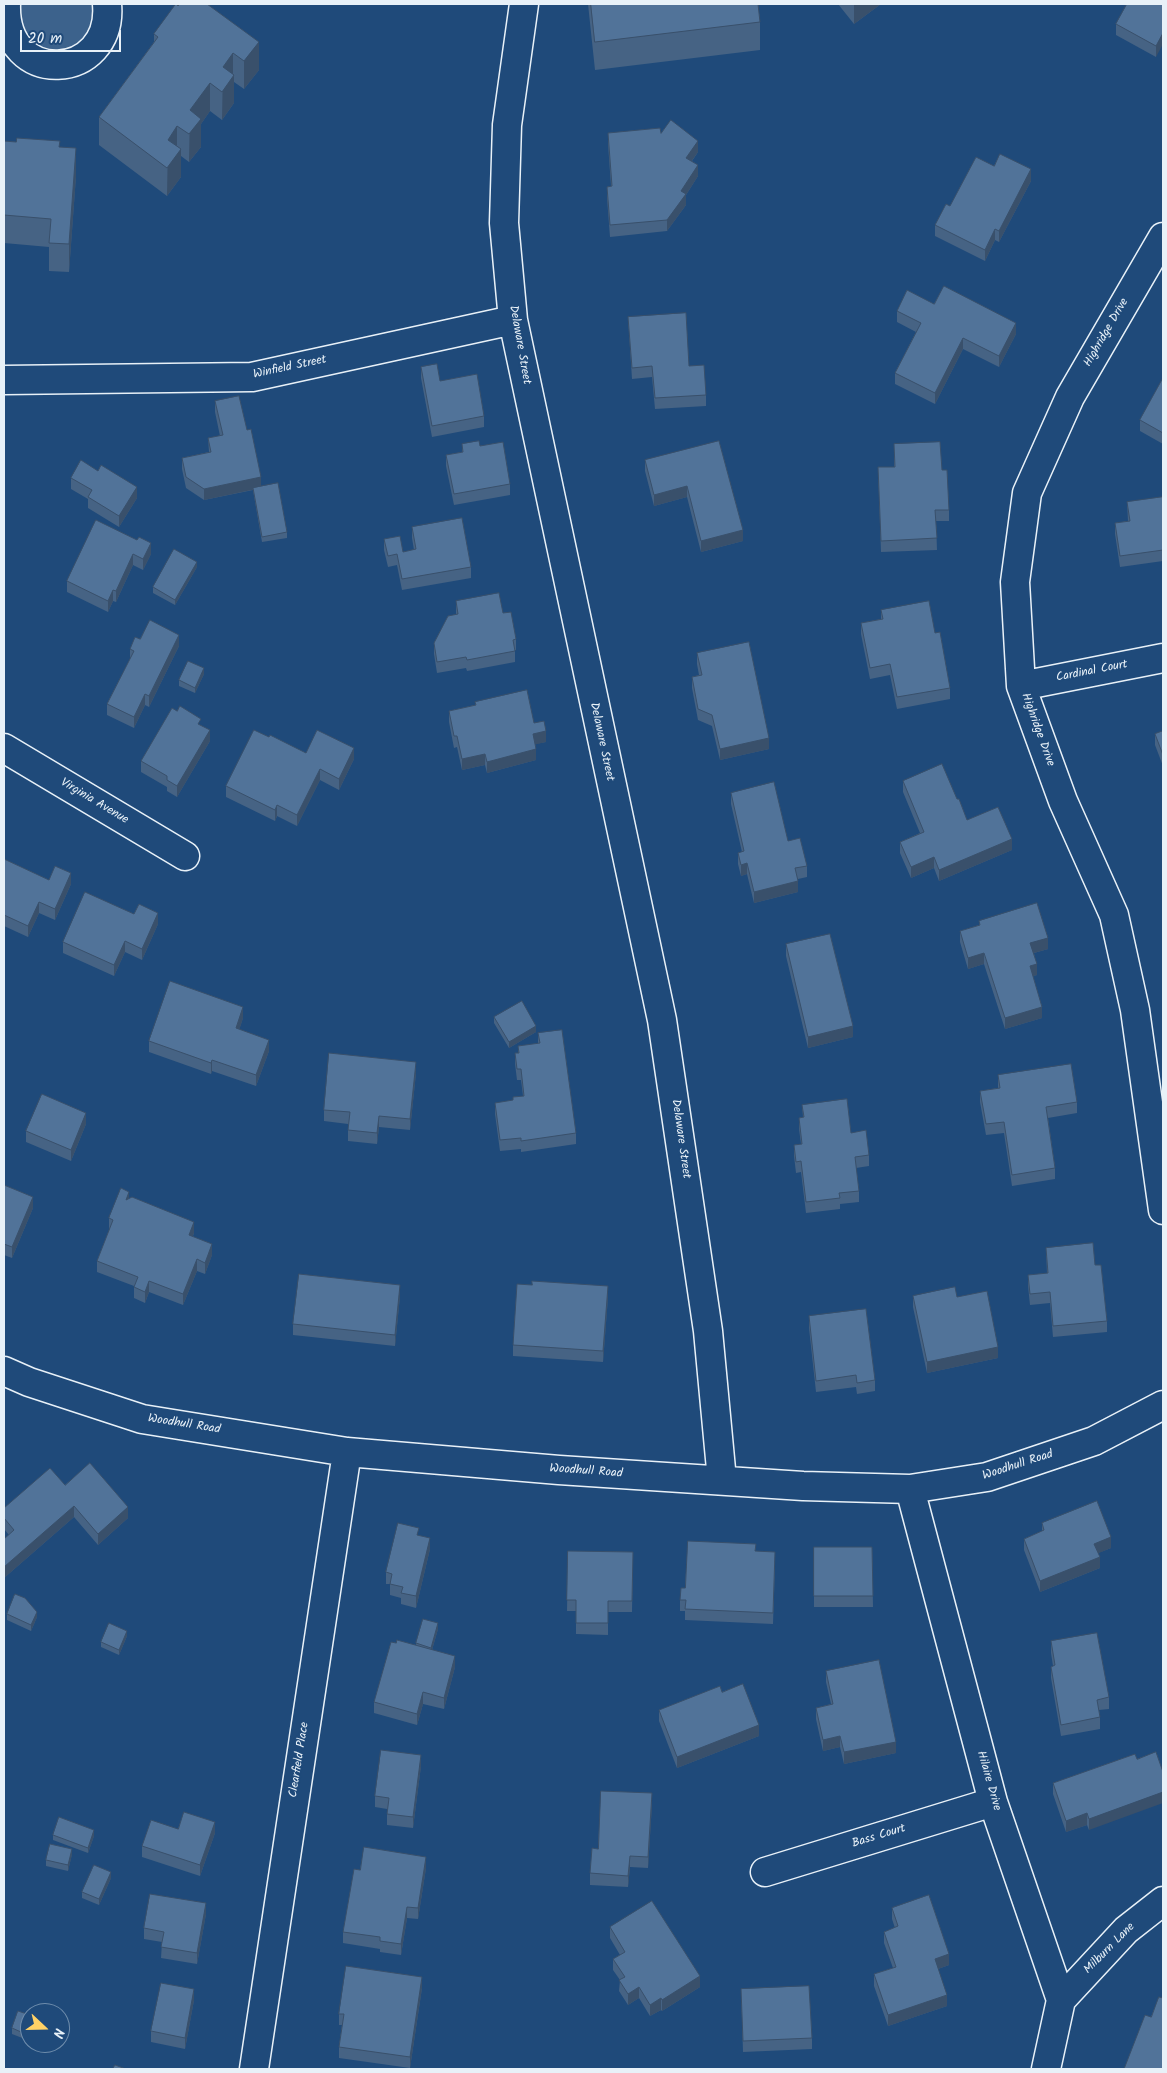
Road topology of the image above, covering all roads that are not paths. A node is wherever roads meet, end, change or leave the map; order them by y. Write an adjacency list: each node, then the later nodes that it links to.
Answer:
1 (6, 4): 2 (street)
2 (107, 4)
3 (524, 4): 5 (street, Delaware Street)
4 (1163, 237): 8 (street, Highridge Drive)
5 (512, 320): 6 (street, Winfield Street); 15 (street, Delaware Street)
6 (4, 380)
7 (1163, 658): 8 (street, Cardinal Court)
8 (1021, 686): 11 (street, Highridge Drive)
9 (4, 748): 10 (street, Virginia Avenue)
10 (184, 856)
11 (1163, 1210)
12 (4, 1371): 14 (street, Woodhull Road)
13 (1163, 1404): 16 (street, Woodhull Road)
14 (347, 1452): 15 (street, Woodhull Road); 21 (street, Clearfield Place)
15 (722, 1480): 16 (street, Woodhull Road)
16 (910, 1489): 17 (street, Hilaire Drive)
17 (993, 1802): 18 (street, Bass Court); 20 (street, Hilaire Drive)
18 (765, 1872)
19 (1163, 1901): 20 (street, Milburn Lane)
20 (1061, 2000): 22 (street)
21 (254, 2069)
22 (1046, 2069)

